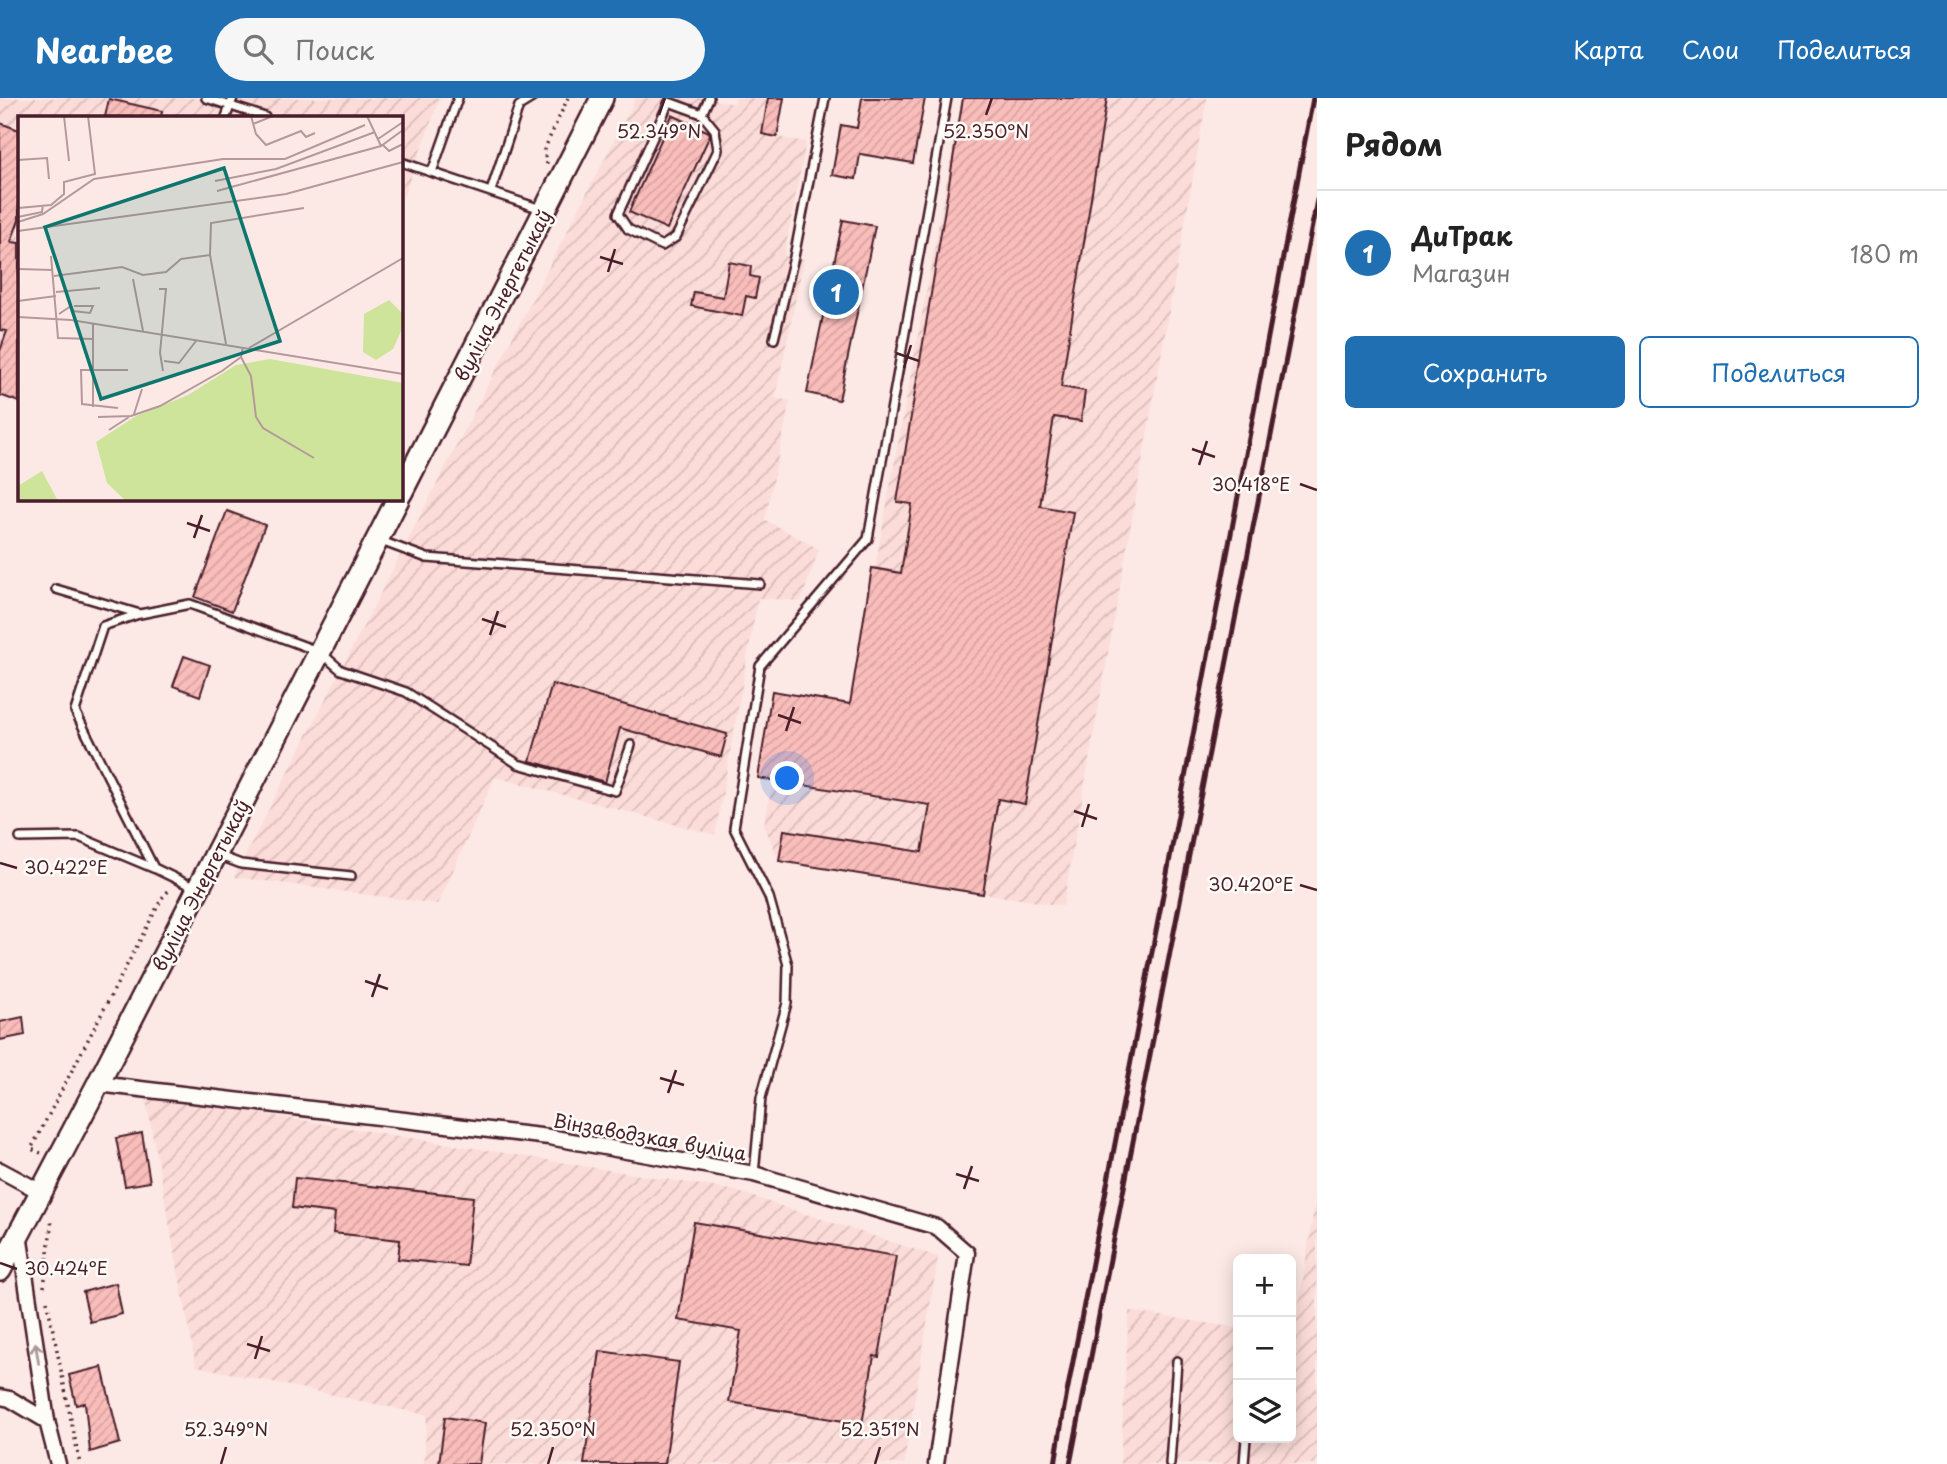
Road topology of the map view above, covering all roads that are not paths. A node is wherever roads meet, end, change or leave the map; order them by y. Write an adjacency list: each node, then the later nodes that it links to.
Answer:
1 (206, 98): 8 (lane)
2 (458, 98): 12 (lane)
3 (532, 98): 13 (lane)
4 (602, 98): 14 (main road, вуліца Энергетыкаў)
5 (709, 98): 9 (lane)
6 (825, 98): 15 (lane)
7 (947, 98): 31 (lane)
8 (232, 102): 10 (lane)
9 (702, 114): 9 (lane)
10 (263, 116)
11 (402, 162): 12 (lane)
12 (432, 172): 13 (lane)
13 (491, 191): 14 (lane)
14 (545, 211): 16 (main road, вуліца Энергетыкаў)
15 (774, 339)
16 (402, 491)
17 (397, 500): 18 (main road, вуліца Энергетыкаў)
18 (377, 539): 19 (lane); 22 (main road, вуліца Энергетыкаў)
19 (760, 584)
20 (56, 589): 21 (lane)
21 (140, 614): 22 (lane); 26 (lane)
22 (320, 652): 23 (lane); 25 (main road, вуліца Энергетыкаў)
23 (631, 745)
24 (20, 838): 26 (lane)
25 (216, 854): 27 (lane); 28 (main road, вуліца Энергетыкаў)
26 (154, 869): 28 (lane)
27 (351, 876)
28 (198, 890): 29 (main road, вуліца Энергетыкаў)
29 (98, 1084): 31 (street, Вінзаводзкая вуліца); 32 (main road, вуліца Энергетыкаў)
30 (0, 1170): 32 (street)
31 (754, 1174): 40 (street, Вінзаводзкая вуліца)
32 (41, 1192): 33 (main road, вуліца Энергетыкаў)
33 (19, 1234): 34 (main road, вуліца Энергетыкаў); 37 (street, one-way to 33)
34 (0, 1270)
35 (1177, 1361): 41 (lane)
36 (0, 1397): 37 (street)
37 (47, 1421): 39 (street)
38 (1246, 1443): 42 (lane)
39 (58, 1464)
40 (936, 1464)
41 (1170, 1464)
42 (1244, 1464)

